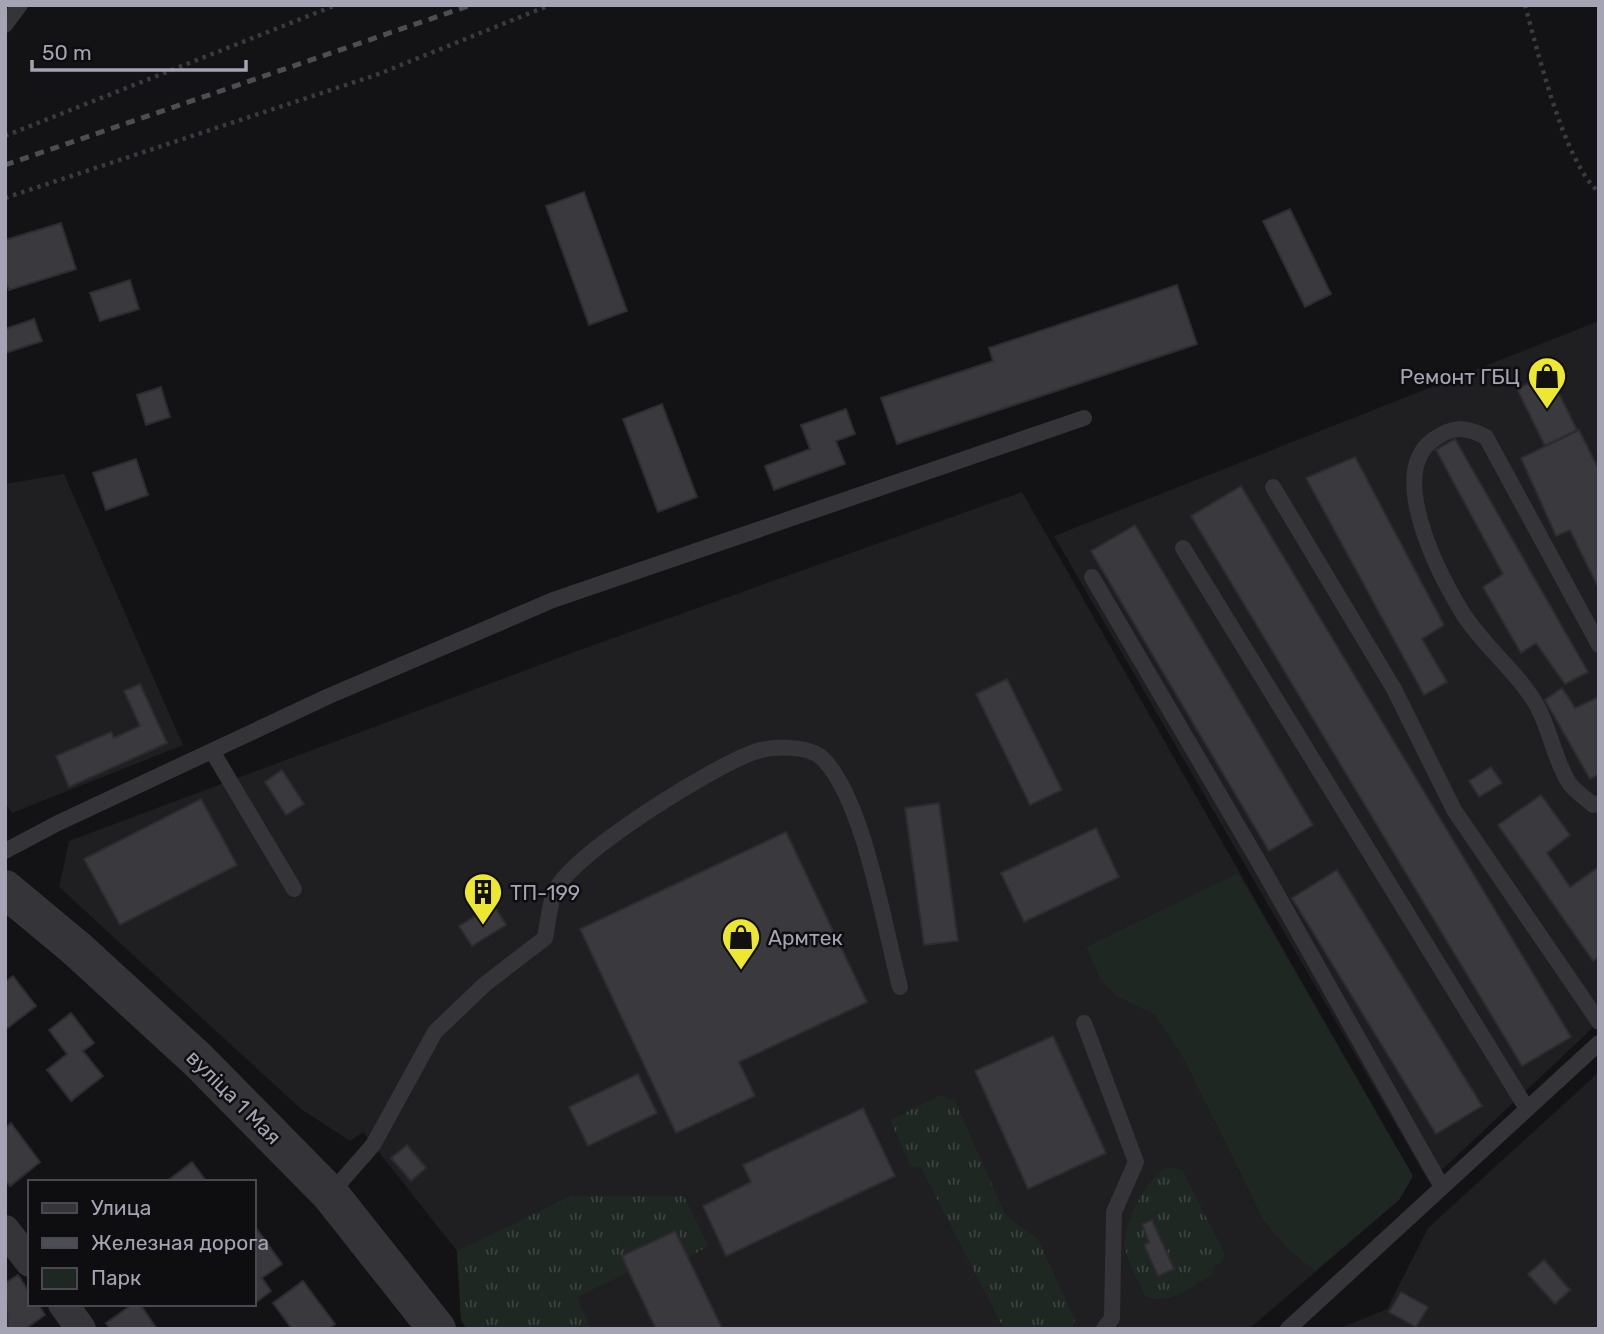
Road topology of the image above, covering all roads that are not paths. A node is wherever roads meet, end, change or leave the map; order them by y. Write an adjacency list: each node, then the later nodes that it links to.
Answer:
1 (20, 5): 2 (lane)
2 (5, 25)
3 (1084, 418): 8 (lane)
4 (1273, 487): 14 (lane)
5 (1183, 548): 17 (lane)
6 (1092, 577): 18 (lane)
7 (1599, 645): 9 (lane)
8 (212, 751): 10 (lane); 12 (lane)
9 (1599, 803)
10 (5, 852)
11 (5, 889): 19 (street, вуліца 1 Мая)
12 (293, 889)
13 (900, 987): 19 (lane)
14 (1599, 1022)
15 (1084, 1023): 25 (lane)
16 (1599, 1044): 17 (lane)
17 (1527, 1109): 18 (lane)
18 (1442, 1187): 26 (lane)
19 (330, 1194): 24 (street, вуліца 1 Мая)
20 (5, 1230): 21 (street)
21 (28, 1259)
22 (64, 1306): 23 (street)
23 (81, 1329)
24 (437, 1329)
25 (1104, 1329)
26 (1288, 1329)

